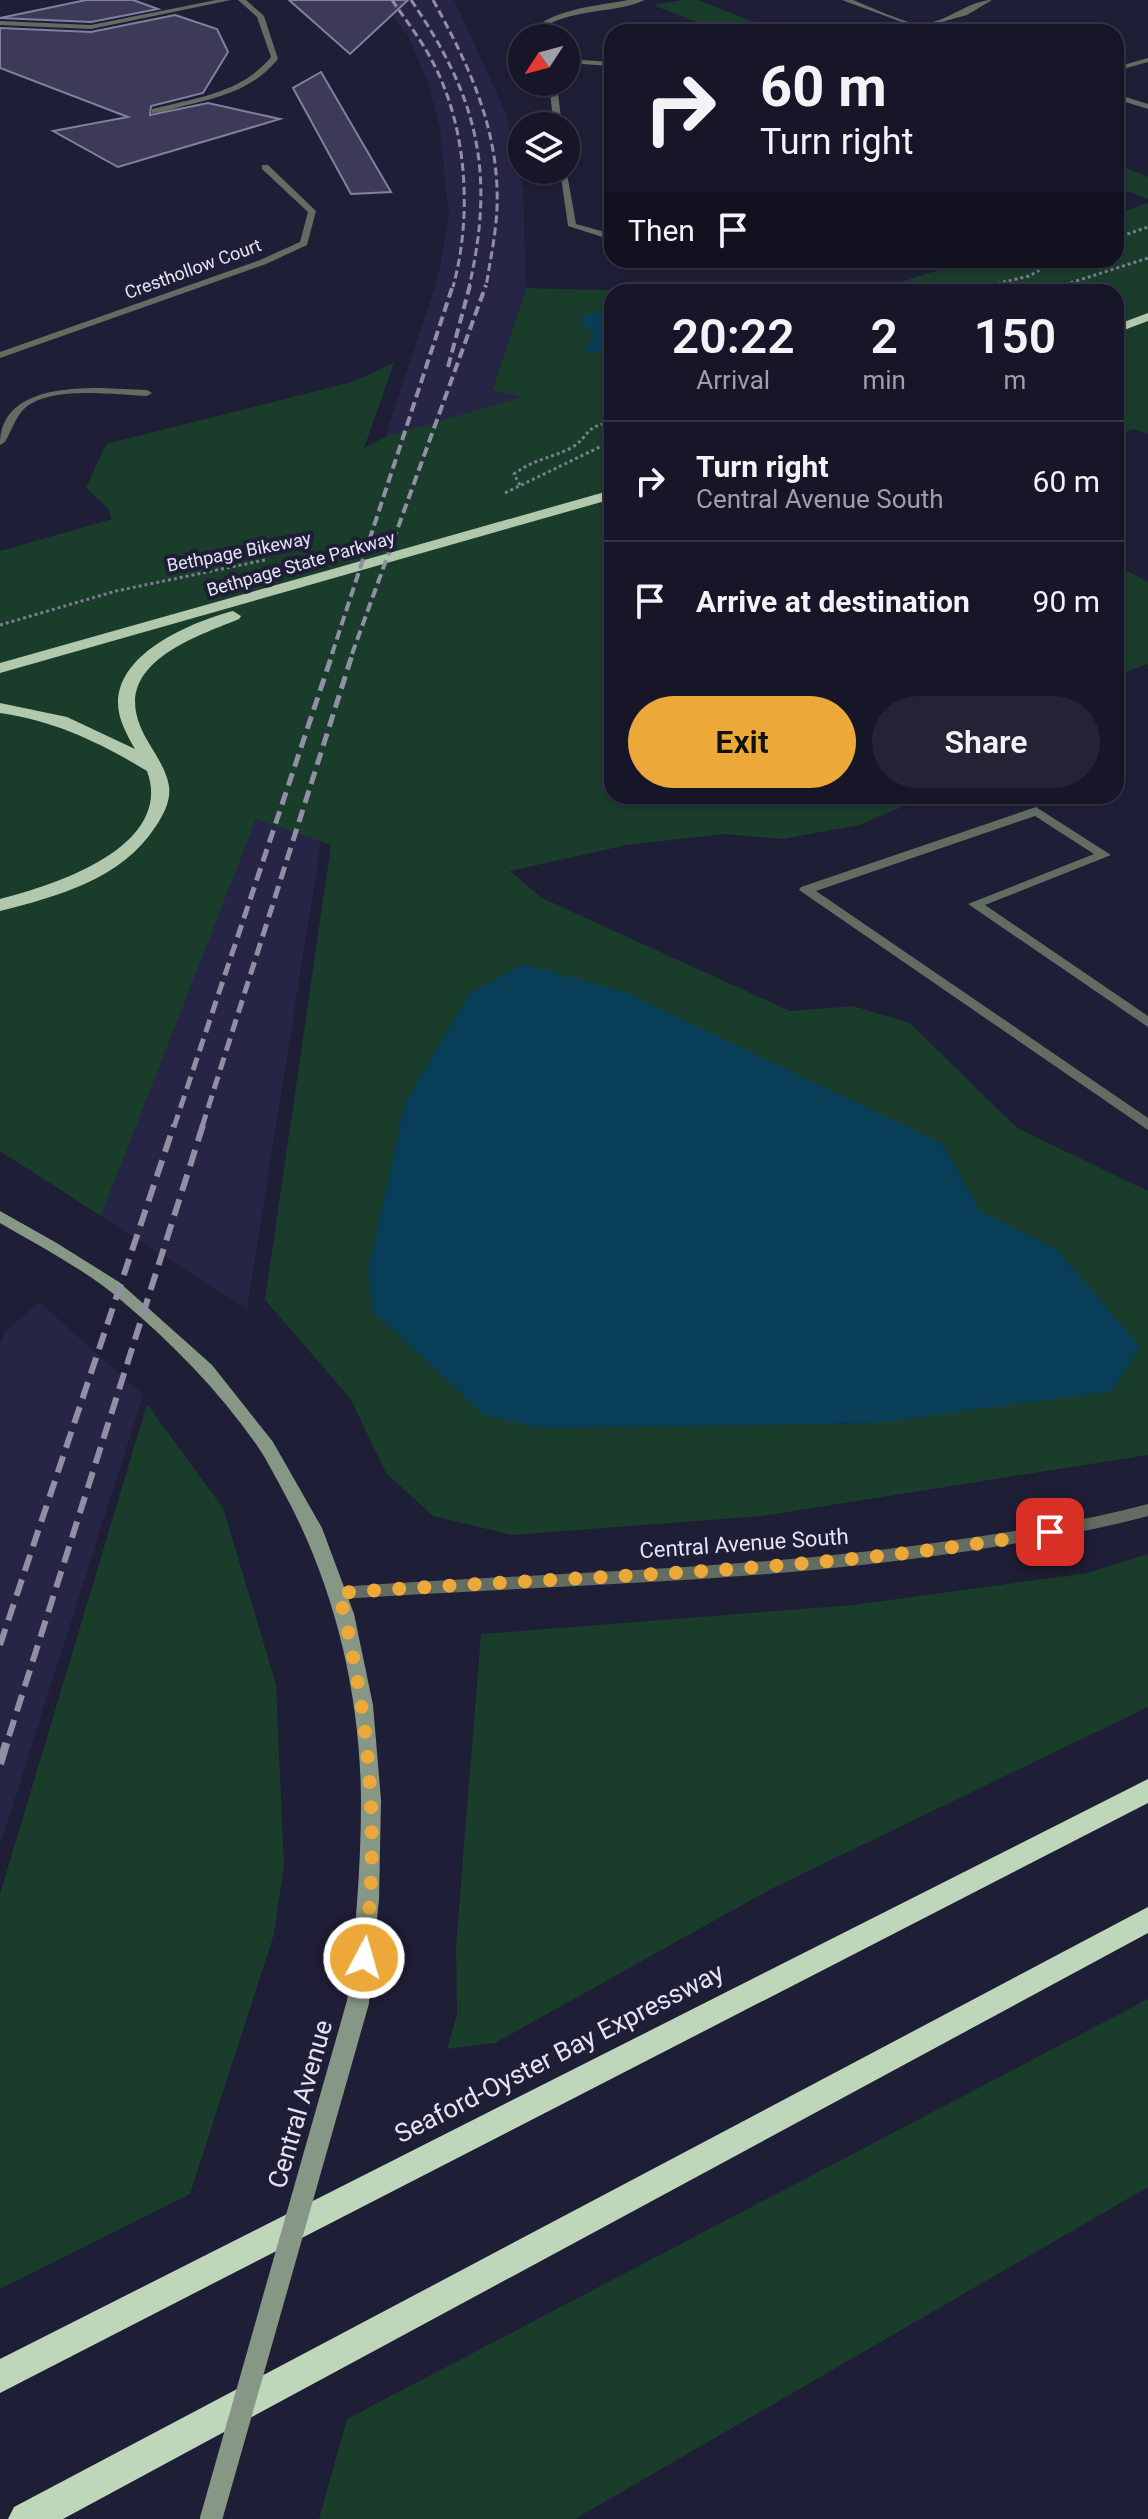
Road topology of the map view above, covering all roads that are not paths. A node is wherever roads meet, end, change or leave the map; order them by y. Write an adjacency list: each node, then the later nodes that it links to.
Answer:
1 (227, 0): 6 (street)
2 (242, 0): 16 (street)
3 (641, 0): 7 (street)
4 (846, 0): 8 (street)
5 (988, 0): 9 (street)
6 (0, 23)
7 (546, 24)
8 (914, 24)
9 (927, 24)
10 (1148, 60): 13 (street)
11 (580, 62): 12 (street)
12 (604, 63)
13 (1124, 67)
14 (1124, 99): 15 (street)
15 (1148, 107)
16 (155, 111)
17 (265, 167): 22 (street, Cresthollow Court)
18 (566, 184): 19 (street)
19 (604, 235)
20 (1148, 317): 21 (highway)
21 (1124, 326)
22 (0, 355)
23 (147, 393): 24 (street)
24 (0, 442)
25 (604, 496): 26 (highway, Bethpage State Parkway)
26 (320, 579): 27 (highway, Bethpage State Parkway); 29 (highway)
27 (0, 668)
28 (0, 708): 29 (highway)
29 (153, 768): 30 (highway)
30 (0, 905)
31 (1148, 1023): 32 (street)
32 (1148, 1125)
33 (0, 1216): 35 (main road, Central Avenue)
34 (1148, 1510): 35 (street, Central Avenue South)
35 (339, 1593): 40 (main road, Central Avenue, bridge)
36 (1148, 1790): 38 (highway, Seaford-Oyster Bay Expressway)
37 (1148, 1919): 39 (highway)
38 (0, 2377)
39 (27, 2519)
40 (211, 2519)

